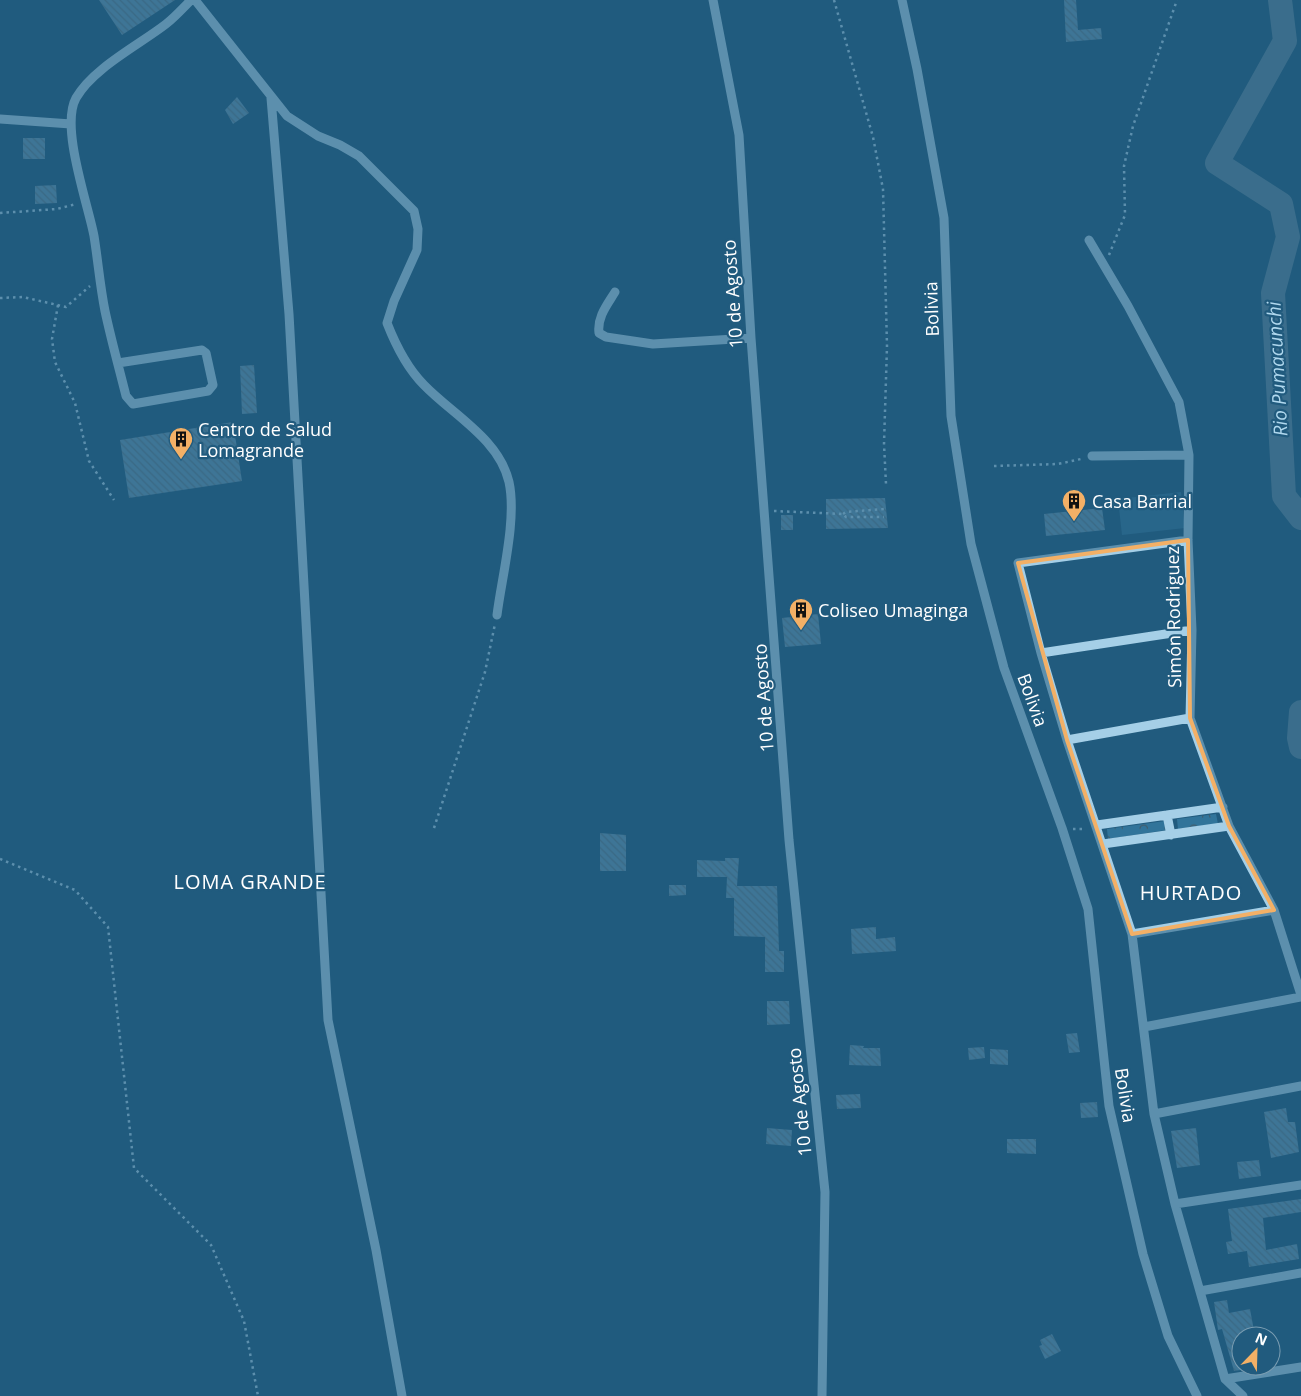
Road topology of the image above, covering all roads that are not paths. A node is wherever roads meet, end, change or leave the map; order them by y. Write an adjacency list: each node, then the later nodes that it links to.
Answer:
1 (191, 0): 7 (street)
2 (194, 0): 5 (street)
3 (713, 0): 10 (street, 10 de Agosto)
4 (902, 0): 40 (street, Bolivia)
5 (271, 98): 15 (street); 38 (street)
6 (0, 119): 7 (street)
7 (71, 124): 11 (street)
8 (1089, 240): 12 (street, Simón Rodriguez)
9 (614, 292): 10 (street)
10 (751, 338): 39 (street, 10 de Agosto)
11 (118, 363): 11 (street)
12 (1189, 455): 13 (street); 14 (street, Simón Rodriguez)
13 (1092, 456)
14 (1188, 540): 16 (street, Simón Rodriguez); 17 (street)
15 (497, 615)
16 (1192, 630): 17 (street); 18 (street, Simón Rodriguez)
17 (1041, 653): 19 (street)
18 (1190, 718): 19 (street); 20 (street, Simón Rodriguez)
19 (1067, 740): 23 (street)
20 (1223, 807): 21 (street); 22 (street, Simón Rodriguez)
21 (1168, 815): 23 (street); 24 (street)
22 (1229, 826): 24 (street); 26 (street, Simón Rodriguez)
23 (1097, 827): 25 (street)
24 (1171, 834): 25 (street)
25 (1102, 844): 27 (street)
26 (1274, 910): 27 (street); 28 (street, Simón Rodriguez)
27 (1132, 934): 29 (street)
28 (1301, 996): 29 (street)
29 (1144, 1027): 31 (street)
30 (1301, 1086): 31 (street)
31 (1154, 1114): 33 (street)
32 (1301, 1185): 33 (street)
33 (1176, 1204): 35 (street)
34 (1301, 1273): 35 (street)
35 (1200, 1291): 37 (street)
36 (1301, 1367): 37 (street)
37 (1225, 1379): 41 (street)
38 (402, 1396)
39 (822, 1396)
40 (1197, 1396)
41 (1243, 1396)

